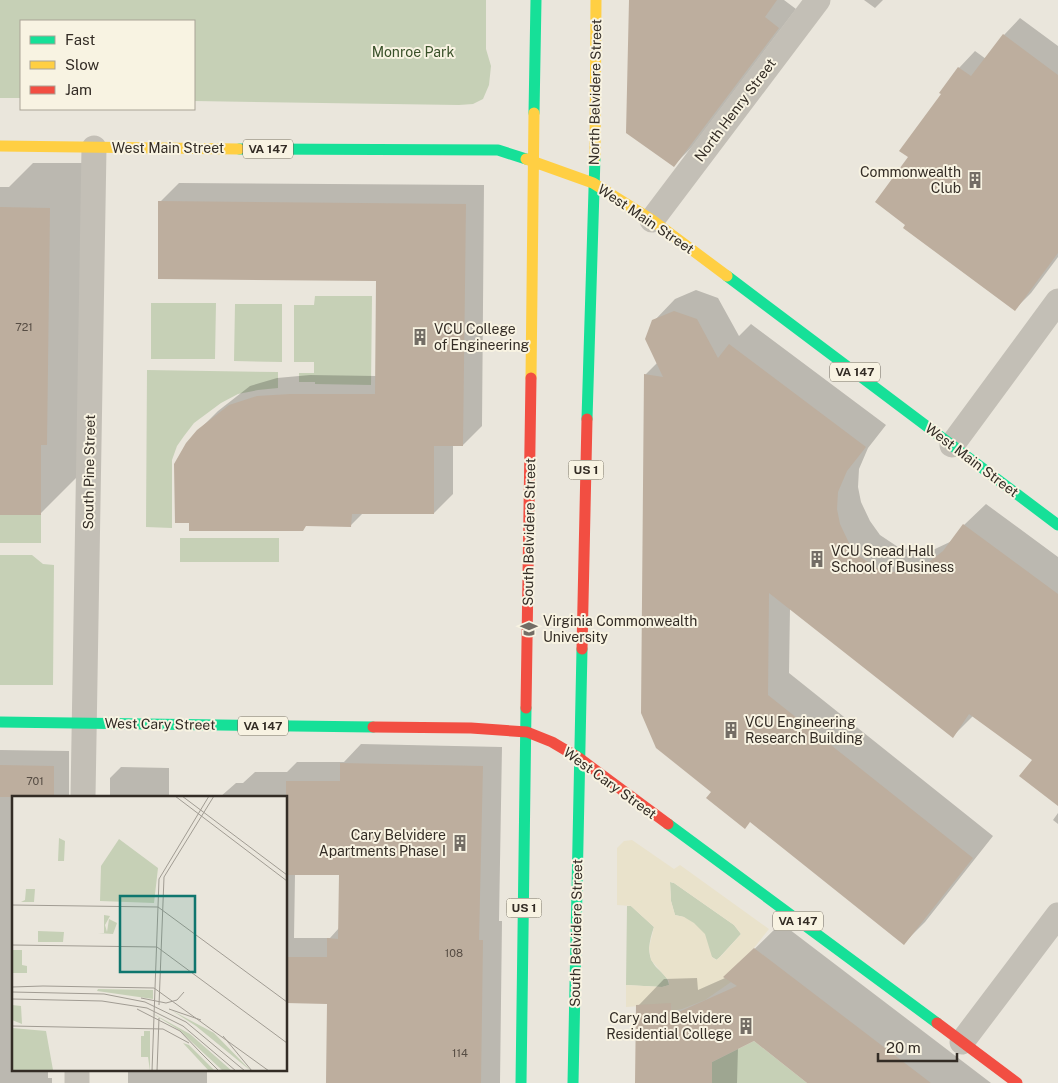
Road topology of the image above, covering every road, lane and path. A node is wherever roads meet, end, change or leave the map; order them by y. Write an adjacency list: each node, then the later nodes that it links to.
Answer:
1 (536, 0): 6 (main road, US 1)
2 (596, 0): 7 (main road, North Belvidere Street / US 1)
3 (818, 0): 8 (street, North Henry Street)
4 (0, 146): 5 (main road, West Main Street / VA 147)
5 (94, 148): 6 (main road, West Main Street / VA 147); 13 (street, South Pine Street)
6 (534, 161): 7 (main road, West Main Street / VA 147); 14 (main road, South Belvidere Street / US 1)
7 (593, 183): 8 (main road, West Main Street / VA 147); 15 (main road, South Belvidere Street / US 1)
8 (652, 220): 10 (main road, West Main Street / VA 147)
9 (1058, 301): 10 (street)
10 (952, 445): 11 (main road, West Main Street / VA 147)
11 (1058, 525)
12 (0, 722): 13 (main road, West Cary Street / VA 147)
13 (84, 722): 14 (main road, West Cary Street / VA 147); 16 (street, South Pine Street)
14 (527, 732): 15 (main road, West Cary Street / VA 147); 21 (main road, South Belvidere Street / US 1)
15 (579, 758): 18 (main road, West Cary Street / VA 147); 22 (main road, South Belvidere Street / US 1)
16 (83, 796)
17 (1058, 915): 18 (street)
18 (962, 1042): 23 (main road, West Cary Street / VA 147)
19 (77, 1070): 20 (street)
20 (77, 1083)
21 (521, 1083)
22 (573, 1083)
23 (1017, 1083)

